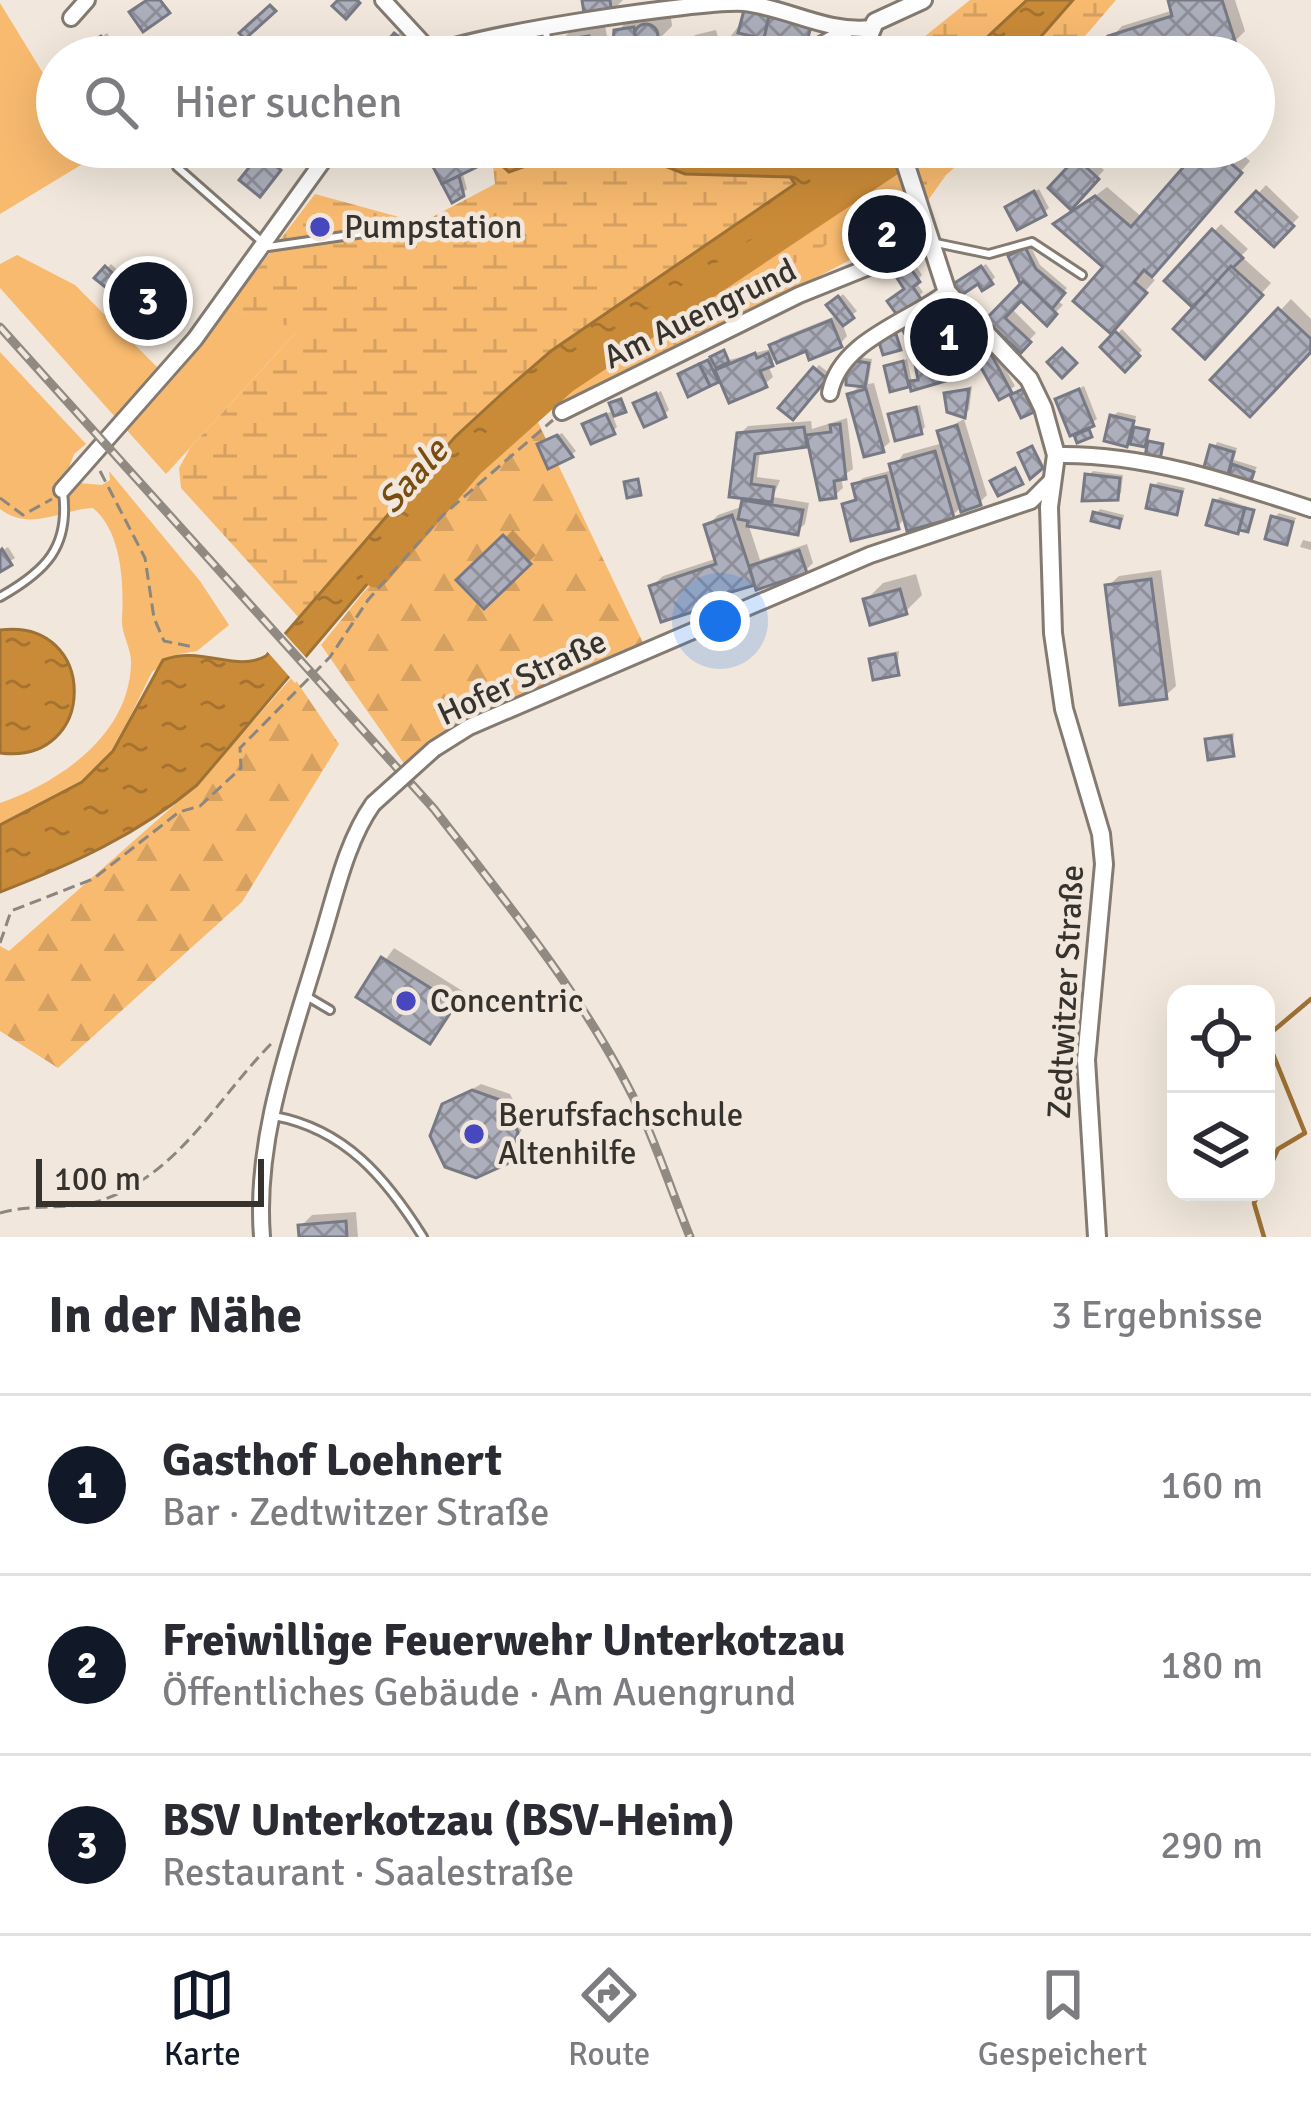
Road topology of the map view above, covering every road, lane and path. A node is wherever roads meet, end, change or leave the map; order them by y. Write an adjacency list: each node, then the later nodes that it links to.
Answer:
1 (87, 0): 5 (street)
2 (383, 0): 9 (street)
3 (923, 0): 7 (street)
4 (739, 1): 6 (street); 8 (street)
5 (71, 18)
6 (546, 28): 10 (street); 11 (lane)
7 (871, 28): 8 (street); 13 (street)
8 (846, 31): 12 (street)
9 (412, 36)
10 (497, 36)
11 (547, 36)
12 (837, 36)
13 (871, 36)
14 (178, 168): 18 (lane)
15 (317, 168): 18 (street)
16 (906, 168): 19 (street, Zedtwitzer Straße)
17 (364, 233): 18 (lane)
18 (261, 241): 24 (street)
19 (931, 242): 20 (lane); 21 (street, Zedtwitzer Straße); 23 (street, Am Auengrund)
20 (1082, 275)
21 (946, 292): 22 (street); 25 (street, Zedtwitzer Straße)
22 (830, 393)
23 (562, 412): 33 (path)
24 (90, 462): 26 (street); 32 (path)
25 (1056, 464): 28 (street, Hofer Straße); 29 (street); 30 (street, Zedtwitzer Straße)
26 (62, 490): 27 (path); 31 (lane)
27 (0, 498)
28 (1015, 507): 30 (street); 34 (street, Hofer Straße, bridge)
29 (1311, 508)
30 (1049, 522): 41 (street, Zedtwitzer Straße)
31 (0, 598)
32 (194, 647)
33 (0, 943)
34 (305, 995): 35 (lane); 36 (street, Hofer Straße)
35 (330, 1010)
36 (298, 1018): 37 (street, Hofer Straße); 38 (path)
37 (272, 1115): 39 (street, Hofer Straße); 40 (lane)
38 (0, 1214)
39 (262, 1237)
40 (424, 1237)
41 (1097, 1237)

